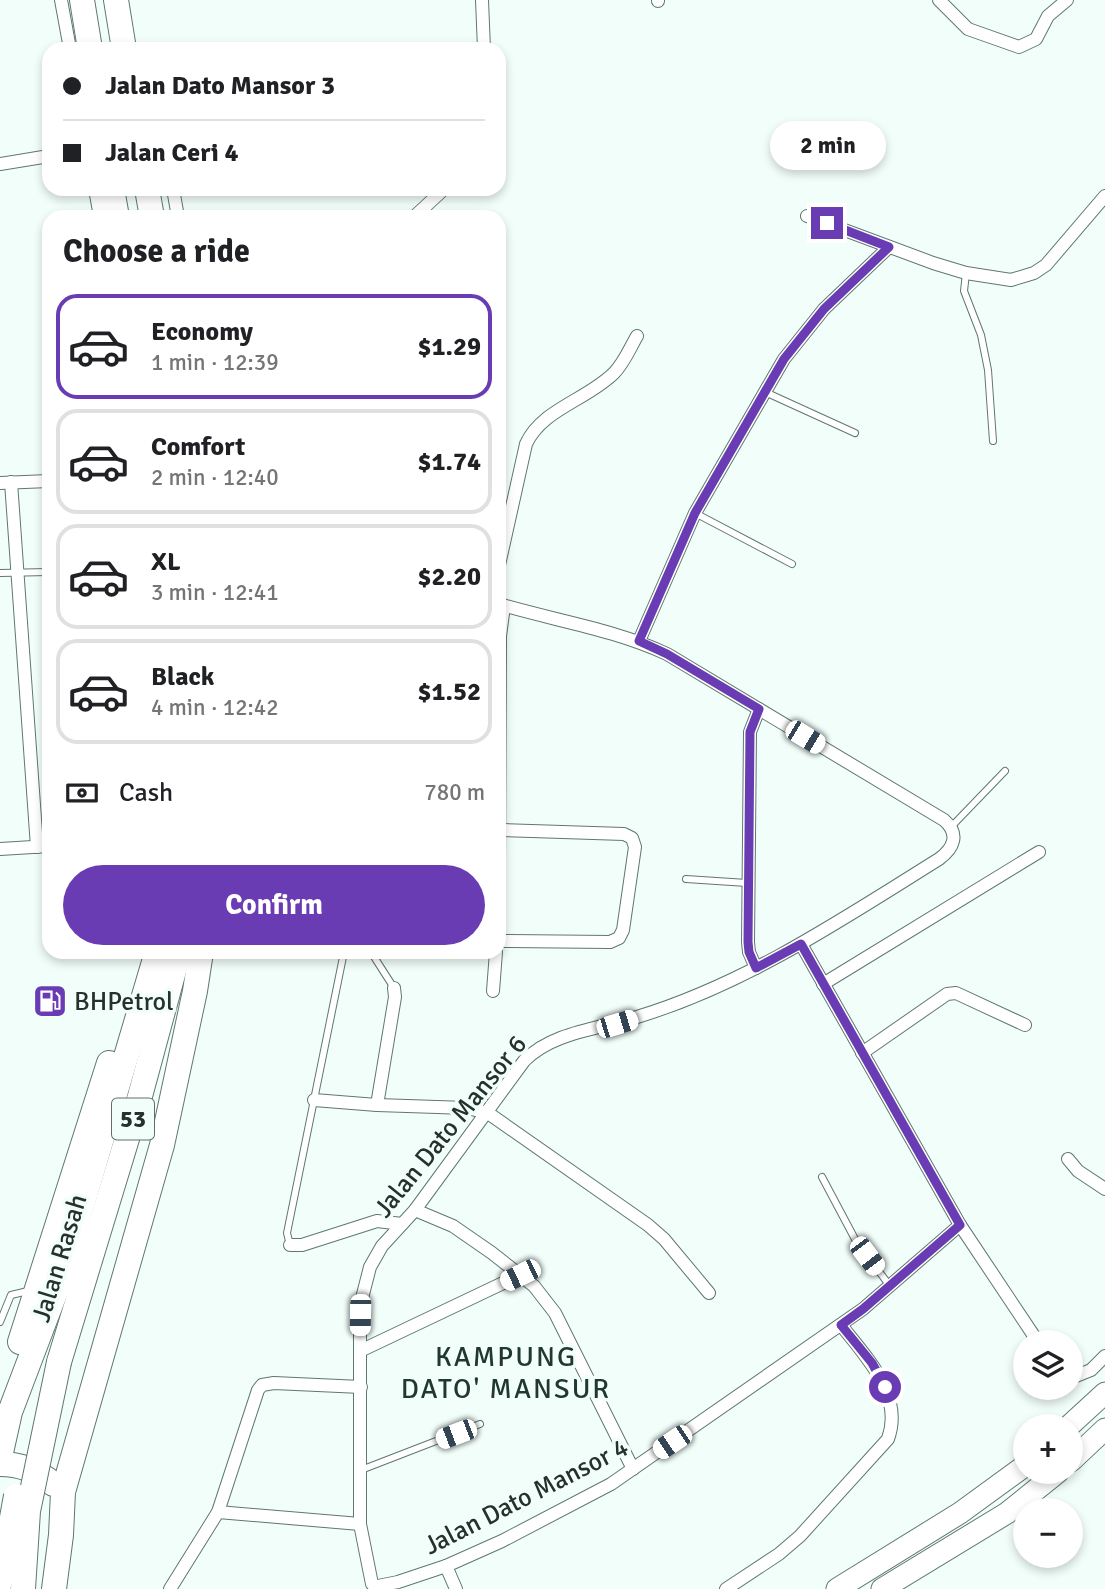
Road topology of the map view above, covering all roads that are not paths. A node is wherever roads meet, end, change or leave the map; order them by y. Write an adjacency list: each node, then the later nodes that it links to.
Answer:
1 (61, 0): 7 (street)
2 (82, 0): 8 (highway)
3 (116, 0): 9 (highway)
4 (482, 0): 10 (street)
5 (939, 0): 6 (street)
6 (1067, 0)
7 (69, 42)
8 (89, 42)
9 (123, 42)
10 (484, 42)
11 (42, 157): 12 (street)
12 (0, 164)
13 (436, 196): 15 (street)
14 (1105, 196): 18 (street)
15 (422, 210)
16 (807, 216): 17 (street)
17 (889, 247): 18 (street); 20 (street)
18 (967, 272): 22 (lane)
19 (637, 336): 26 (street)
20 (764, 392): 21 (lane); 25 (street)
21 (855, 433)
22 (993, 441)
23 (42, 481): 24 (street)
24 (6, 483): 28 (street)
25 (695, 513): 27 (lane); 32 (street)
26 (506, 534)
27 (792, 564)
28 (18, 572): 29 (lane); 30 (lane); 37 (street)
29 (42, 572)
30 (0, 573)
31 (506, 606): 32 (street)
32 (639, 641): 33 (street)
33 (759, 709): 35 (street); 42 (street)
34 (1005, 771): 35 (lane)
35 (951, 827): 44 (street, Jalan Dato Mansor 6)
36 (506, 830): 43 (street)
37 (42, 835)
38 (42, 846): 39 (street)
39 (0, 849)
40 (1038, 852): 53 (street)
41 (686, 879): 42 (lane)
42 (747, 883): 52 (street)
43 (506, 941)
44 (801, 944): 52 (street, Jalan Dato Mansor 6); 53 (street)
45 (142, 959): 69 (highway)
46 (155, 959): 69 (highway, Jalan Rasah / 53)
47 (177, 959): 69 (highway, Jalan Rasah / 53)
48 (200, 959): 93 (highway)
49 (343, 959): 58 (lane)
50 (375, 959): 54 (lane)
51 (495, 959): 55 (street)
52 (756, 968): 60 (street, Jalan Dato Mansor 6)
53 (823, 984): 57 (street)
54 (394, 988): 59 (street)
55 (493, 991)
56 (1026, 1025): 57 (street)
57 (862, 1053): 66 (street)
58 (314, 1100): 59 (street); 67 (lane)
59 (377, 1105): 60 (street)
60 (488, 1113): 64 (street, Jalan Dato Mansor 6); 71 (street)
61 (1068, 1159): 63 (street)
62 (822, 1177): 70 (lane)
63 (1105, 1189)
64 (415, 1210): 65 (street, Jalan Dato Mansor 6); 68 (street)
65 (402, 1224): 67 (street); 75 (street, Jalan Dato Mansor 6)
66 (960, 1225): 70 (street, Jalan Dato Mansor 4); 74 (street)
67 (290, 1245)
68 (520, 1275): 75 (street); 89 (street)
69 (59, 1285): 72 (lane); 77 (highway, Jalan Rasah / 53); 81 (highway, Jalan Rasah / 53)
70 (890, 1286): 73 (street, Jalan Dato Mansor 4)
71 (709, 1293)
72 (0, 1322)
73 (841, 1325): 89 (street, Jalan Dato Mansor 4); 103 (street)
74 (1030, 1330)
75 (360, 1351): 79 (street, Jalan Dato Mansor 6)
76 (1105, 1356): 78 (street)
77 (58, 1362): 97 (highway, Jalan Rasah / 53, bridge); 99 (highway, bridge)
78 (1083, 1373)
79 (360, 1387): 90 (street, Jalan Dato Mansor 6); 94 (street)
80 (1105, 1393): 82 (main road)
81 (5, 1409): 85 (highway); 87 (highway, Jalan Rasah / 53)
82 (1082, 1414)
83 (480, 1424): 90 (lane)
84 (1105, 1430): 86 (main road)
85 (0, 1440)
86 (1083, 1450)
87 (0, 1457)
88 (0, 1464): 93 (highway)
89 (633, 1469): 96 (street, Jalan Dato Mansor 4)
90 (361, 1470): 95 (street, Jalan Dato Mansor 6)
91 (1013, 1474): 104 (main road)
92 (1043, 1484): 105 (main road)
93 (63, 1492): 100 (highway)
94 (218, 1512): 95 (street); 101 (street)
95 (360, 1524): 98 (street, Jalan Dato Mansor 6)
96 (446, 1566): 98 (street, Jalan Dato Mansor 4); 102 (street)
97 (0, 1582)
98 (372, 1584)
99 (23, 1589)
100 (54, 1589)
101 (170, 1589)
102 (456, 1589)
103 (726, 1589)
104 (834, 1589)
105 (882, 1589)

